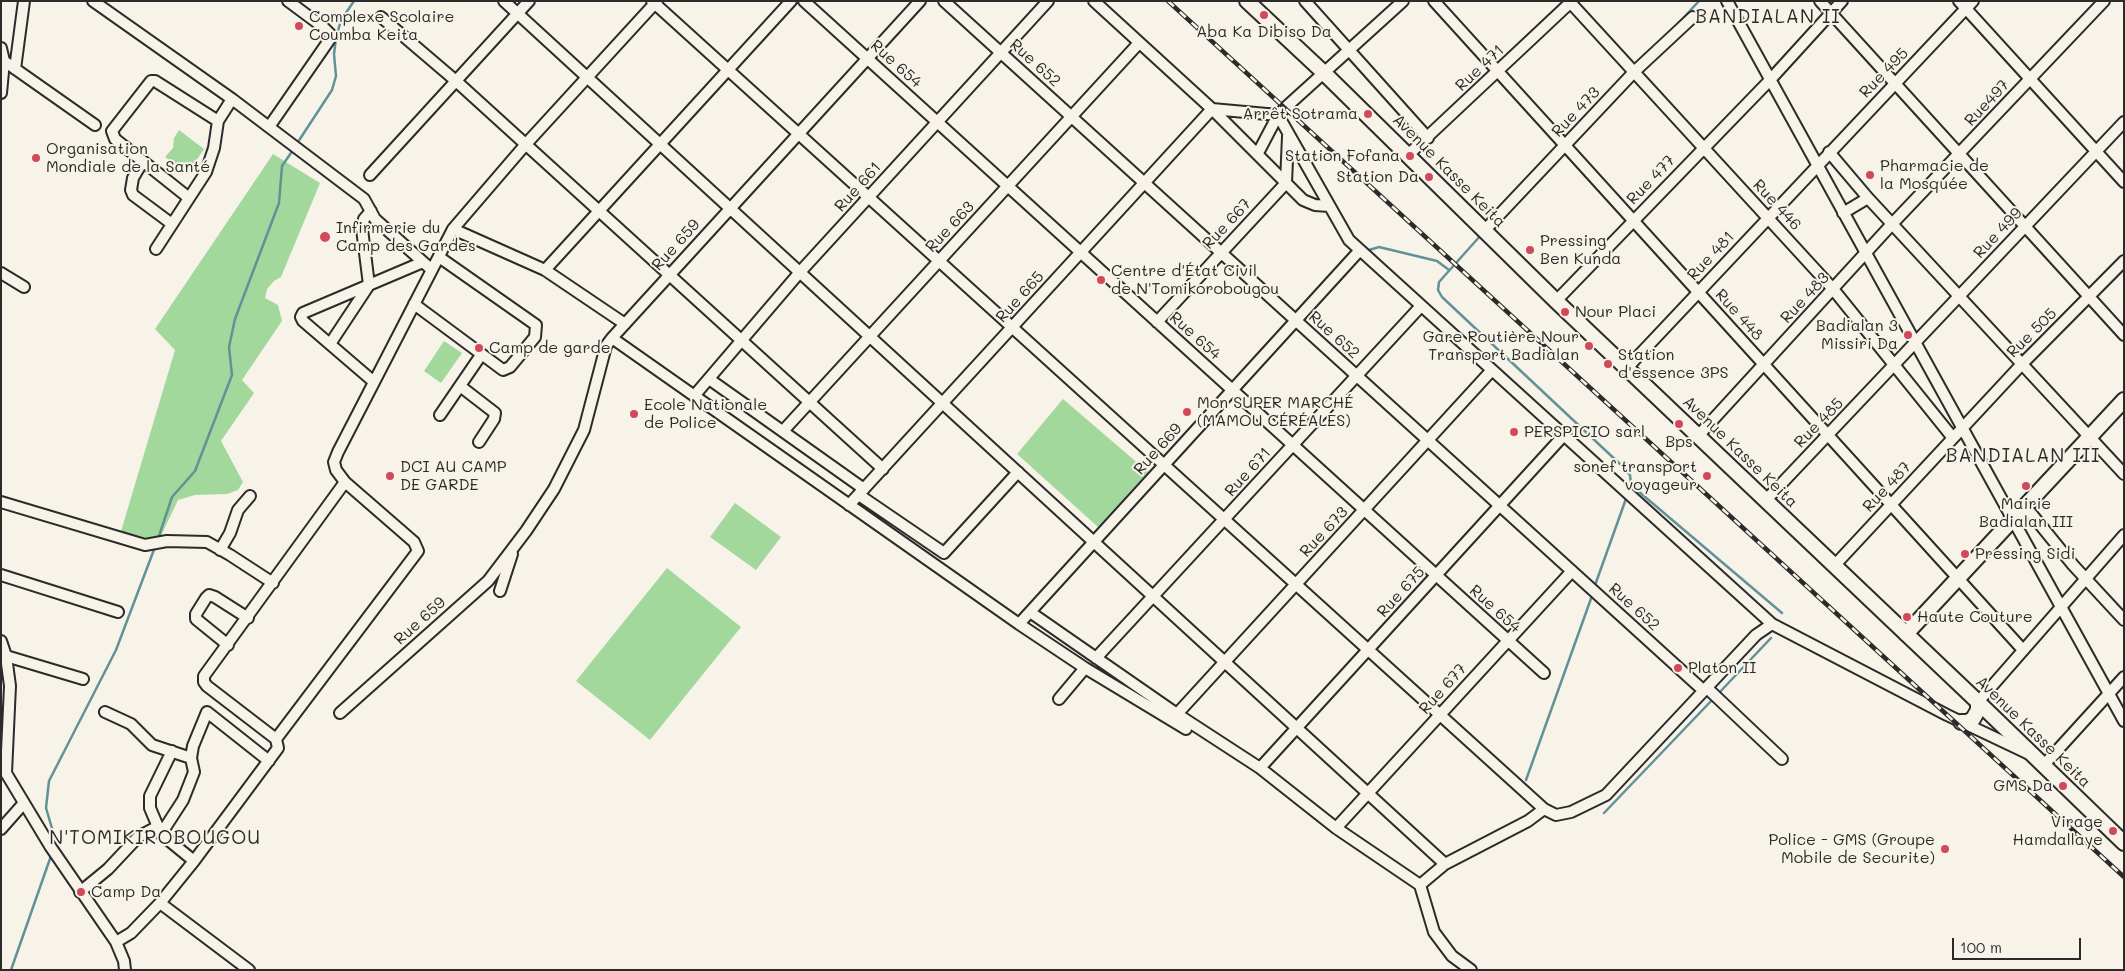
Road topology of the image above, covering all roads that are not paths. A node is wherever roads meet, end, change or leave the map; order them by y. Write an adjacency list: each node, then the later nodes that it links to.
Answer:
1 (24, 1): 34 (street)
2 (93, 1): 45 (street)
3 (288, 1): 23 (street)
4 (504, 1): 25 (street)
5 (529, 1): 25 (street)
6 (791, 1): 35 (street)
7 (804, 1): 32 (street, Rue 654)
8 (920, 1): 32 (street, Rue 659)
9 (944, 1): 31 (street, Rue 652)
10 (1048, 1): 31 (street, Rue 661)
11 (1094, 1): 28 (street)
12 (1304, 1): 30 (street)
13 (1403, 1): 30 (street)
14 (1434, 1): 36 (street, Rue 448)
15 (1727, 1): 41 (street)
16 (1820, 1): 24 (street)
17 (1842, 1): 24 (street, Rue 477)
18 (2104, 1): 40 (street, Rue497)
19 (654, 2): 35 (street); 39 (street)
20 (1570, 2): 36 (street, Rue 471); 38 (street, Rue 446)
21 (1252, 3): 37 (main road, Avenue Kasse Keita)
22 (1966, 4): 40 (street); 43 (street, Rue 495)
23 (301, 6): 53 (street)
24 (1831, 13): 41 (street, Rue 477); 43 (street)
25 (518, 14): 39 (street); 42 (street)
26 (381, 18): 42 (street)
27 (1692, 18): 38 (street, Rue 473)
28 (1139, 43): 46 (street); 48 (street, Rue 663)
29 (1, 48): 33 (street)
30 (1348, 49): 37 (street); 56 (street)
31 (1001, 53): 48 (street, Rue 652); 50 (street, Rue 661)
32 (867, 58): 50 (street, Rue 654); 54 (street, Rue 659)
33 (4, 61): 34 (street); 44 (street)
34 (15, 68): 52 (street)
35 (728, 70): 54 (street); 58 (street)
36 (1498, 71): 56 (street, Rue 471); 59 (street, Rue 448)
37 (1323, 72): 47 (street); 65 (main road, Avenue Kasse Keita)
38 (1634, 72): 59 (street, Rue 473); 60 (street, Rue 446)
39 (587, 77): 57 (street); 58 (street)
40 (2030, 79): 61 (street); 64 (street, Rue497)
41 (1770, 80): 60 (street, Rue 477); 67 (street)
42 (456, 81): 57 (street); 68 (street)
43 (1894, 83): 62 (street, Rue 495); 64 (street)
44 (1, 93)
45 (232, 99): 49 (street); 53 (street)
46 (1212, 109): 47 (street); 63 (street); 70 (street, Rue 665)
47 (1278, 115): 55 (street); 63 (street)
48 (1071, 117): 70 (street, Rue 652); 72 (street, Rue 663)
49 (218, 121): 66 (street); 73 (street)
50 (937, 122): 72 (street, Rue 654); 74 (street, Rue 661)
51 (2124, 122): 61 (street, Rue 499)
52 (94, 126)
53 (269, 127): 78 (street)
54 (798, 134): 74 (street); 77 (street, Rue 659)
55 (1288, 135): 71 (street); 76 (street)
56 (1428, 138): 65 (street, Rue 471)
57 (526, 144): 79 (street); 86 (street)
58 (660, 144): 77 (street); 79 (street)
59 (1565, 146): 82 (street, Rue 448); 87 (street, Rue 473)
60 (1703, 147): 81 (street, Rue 446); 82 (street, Rue 477)
61 (2096, 151): 69 (street); 85 (street, Rue 499)
62 (1829, 152): 67 (street, Rue 495); 75 (street)
63 (1258, 153): 71 (street)
64 (1959, 154): 84 (street, Rue497); 85 (street)
65 (1408, 155): 87 (main road, Avenue Kasse Keita)
66 (143, 161): 73 (street); 83 (street)
67 (1817, 165): 80 (street); 81 (street, Rue 481)
68 (370, 175)
69 (2124, 182)
70 (1144, 183): 90 (street, Rue 665); 91 (street, Rue 652)
71 (1286, 183): 76 (street); 91 (street, Rue 667)
72 (1008, 186): 90 (street, Rue 654); 94 (street, Rue 663)
73 (189, 198): 83 (street)
74 (868, 198): 94 (street); 99 (street, Rue 661)
75 (1868, 198): 80 (street); 84 (street)
76 (1329, 206): 89 (street)
77 (730, 208): 99 (street); 101 (street, Rue 659)
78 (371, 211): 96 (street); 102 (street)
79 (599, 211): 98 (street); 101 (street)
80 (1843, 214): 92 (street)
81 (1768, 217): 104 (street, Rue 446); 105 (street, Rue 481)
82 (1633, 221): 105 (street, Rue 448); 108 (street, Rue 477)
83 (172, 224): 88 (street)
84 (1892, 224): 92 (street, Rue 483); 106 (street)
85 (2025, 227): 106 (street, Rue 499); 107 (street)
86 (453, 229): 93 (street); 98 (street)
87 (1484, 231): 108 (main road, Avenue Kasse Keita)
88 (156, 249)
89 (1360, 250): 110 (street); 111 (street, Rue 669)
90 (1080, 252): 112 (street, Rue 654); 114 (street, Rue 665)
91 (1221, 252): 111 (street, Rue 652); 112 (street, Rue 667)
92 (1865, 254): 104 (street, Rue 483); 120 (street)
93 (438, 257): 97 (street); 121 (street)
94 (939, 261): 114 (street); 116 (street, Rue 663)
95 (2124, 261): 107 (street, Rue 505)
96 (422, 262): 97 (street); 102 (street)
97 (432, 270): 109 (street)
98 (544, 270): 113 (street)
99 (800, 272): 116 (street); 118 (street, Rue 661)
100 (1, 273): 103 (street)
101 (669, 275): 113 (street, Rue 659); 118 (street)
102 (369, 285): 119 (street); 119 (street)
103 (24, 287)
104 (1833, 289): 122 (street, Rue 483); 124 (street, Rue 446)
105 (1698, 292): 122 (street, Rue 448); 125 (street, Rue 481)
106 (1960, 296): 120 (street, Rue 499); 123 (street)
107 (2090, 297): 115 (street); 123 (street, Rue 505)
108 (1556, 301): 125 (main road, Avenue Kasse Keita)
109 (414, 304): 121 (street); 129 (street)
110 (1421, 306): 126 (street); 127 (street, Rue 671)
111 (1296, 320): 127 (street, Rue 652); 131 (street, Rue 669)
112 (1157, 322): 131 (street, Rue 654)
113 (625, 324): 117 (street, Rue 659)
114 (1012, 327): 135 (street, Rue 665); 147 (street)
115 (2124, 335)
116 (870, 337): 134 (street, Rue 663); 135 (street)
117 (612, 338): 132 (street); 165 (street, Rue 659)
118 (742, 340): 128 (street, Rue 661); 134 (street)
119 (330, 344): 129 (street)
120 (1915, 344): 124 (street, Rue 499); 137 (street)
121 (481, 355): 130 (street)
122 (1764, 364): 139 (street, Rue 448); 141 (street, Rue 483)
123 (2022, 364): 137 (street, Rue 505); 142 (street)
124 (1895, 366): 139 (street, Rue 485); 143 (street, Rue 446)
125 (1627, 368): 141 (main road, Avenue Kasse Keita)
126 (1492, 370): 140 (street); 144 (street, Rue 673)
127 (1357, 376): 144 (street, Rue 652); 146 (street, Rue 671)
128 (709, 379): 132 (street, Rue 661); 138 (street)
129 (374, 382): 151 (street)
130 (460, 386): 136 (street); 145 (street)
131 (1232, 390): 146 (street, Rue 654); 147 (street, Rue 669)
132 (694, 396): 156 (street)
133 (2124, 400): 142 (main road)
134 (810, 402): 138 (street, Rue 663); 148 (street)
135 (943, 403): 148 (street, Rue 665); 149 (street)
136 (440, 415)
137 (1962, 428): 143 (street, Rue 487); 161 (street)
138 (783, 431): 152 (street)
139 (1828, 435): 154 (street, Rue 485); 157 (street, Rue 448)
140 (1564, 436): 158 (street, Rue 675); 183 (street)
141 (1698, 436): 154 (main road, Avenue Kasse Keita)
142 (2090, 437): 150 (street); 159 (main road)
143 (1953, 438): 157 (street, Rue 487)
144 (1428, 440): 158 (street, Rue 652); 160 (street, Rue 673)
145 (479, 442)
146 (1293, 445): 160 (street, Rue 654); 162 (street, Rue 671)
147 (1164, 465): 162 (street); 164 (street, Rue 669)
148 (883, 469): 152 (street, Rue 665)
149 (1018, 472): 152 (street); 164 (street)
150 (2124, 474)
151 (346, 482): 173 (street); 209 (street)
152 (862, 492): 156 (street, Rue 665)
153 (250, 496): 166 (street)
154 (1766, 500): 167 (main road, Avenue Kasse Keita)
155 (1, 502): 166 (street)
156 (850, 505): 182 (street)
157 (1891, 505): 167 (street, Rue 487); 171 (street, Rue 448)
158 (1500, 506): 168 (street, Rue 652); 170 (street, Rue 675)
159 (2026, 506): 161 (main road); 172 (street)
160 (1364, 510): 170 (street, Rue 654); 174 (street, Rue 673)
161 (2013, 519): 171 (main road); 177 (street)
162 (1225, 520): 174 (street); 176 (street, Rue 671)
163 (2124, 535): 172 (street)
164 (1094, 542): 176 (street); 179 (street, Rue 669)
165 (515, 546): 175 (street, Rue 659); 202 (street, Rue 659)
166 (220, 550): 173 (street)
167 (1834, 566): 184 (main road, Avenue Kasse Keita)
168 (1572, 571): 185 (street, Rue 677); 197 (street, Rue 652)
169 (1, 574): 178 (street)
170 (1436, 575): 185 (street, Rue 654); 188 (street, Rue 675)
171 (1958, 578): 184 (main road); 189 (street, Rue 448)
172 (2086, 578): 177 (street); 181 (street)
173 (273, 584): 180 (street)
174 (1296, 584): 188 (street); 192 (street, Rue 673)
175 (500, 591)
176 (1154, 596): 191 (street, Rue 671); 192 (street)
177 (2061, 606): 189 (street); 198 (street)
178 (118, 612)
179 (1030, 612): 182 (street, Rue 669); 191 (street)
180 (248, 618): 187 (street); 187 (street)
181 (2124, 620)
182 (1019, 624): 193 (street)
183 (1772, 624): 197 (street); 206 (street)
184 (1906, 634): 200 (main road, Avenue Kasse Keita)
185 (1508, 640): 194 (street, Rue 654); 204 (street, Rue 677)
186 (1, 641): 190 (street)
187 (228, 644): 209 (street)
188 (1368, 650): 204 (street); 207 (street, Rue 675)
189 (2023, 650): 200 (street)
190 (6, 656): 196 (street); 218 (street)
191 (1096, 658): 203 (street)
192 (1225, 662): 203 (street, Rue 673); 207 (street)
193 (1085, 668): 199 (street); 208 (street)
194 (1544, 673)
195 (2124, 677): 198 (street)
196 (83, 679)
197 (1706, 690): 213 (street, Rue 652); 219 (street)
198 (2108, 693): 205 (street); 215 (street)
199 (1059, 699)
200 (1978, 702): 206 (main road); 211 (main road, Avenue Kasse Keita)
201 (105, 712): 210 (street)
202 (340, 713)
203 (1177, 714): 216 (street)
204 (1440, 715): 217 (street, Rue 677); 219 (street)
205 (2124, 721)
206 (1961, 722): 211 (street)
207 (1296, 728): 216 (street, Rue 675); 217 (street)
208 (1186, 729)
209 (276, 739): 214 (street)
210 (172, 751): 212 (street); 222 (street)
211 (2032, 755): 215 (main road, Avenue Kasse Keita)
212 (191, 758): 214 (street); 222 (street)
213 (1782, 760)
214 (270, 761): 224 (street)
215 (2043, 766): 223 (main road, Avenue Kasse Keita)
216 (1260, 768): 220 (street)
217 (1368, 793): 220 (street, Rue 677); 225 (street)
218 (24, 803): 221 (street); 227 (street)
219 (1544, 809): 225 (street)
220 (1336, 828): 226 (street)
221 (1, 829)
222 (159, 830): 224 (street); 227 (street)
223 (2124, 843)
224 (194, 860): 228 (street)
225 (1445, 864): 226 (street)
226 (1420, 885): 232 (street)
227 (80, 892): 229 (street)
228 (160, 903): 229 (street); 231 (street)
229 (116, 942): 230 (street)
230 (125, 970)
231 (249, 970)
232 (1471, 970)

